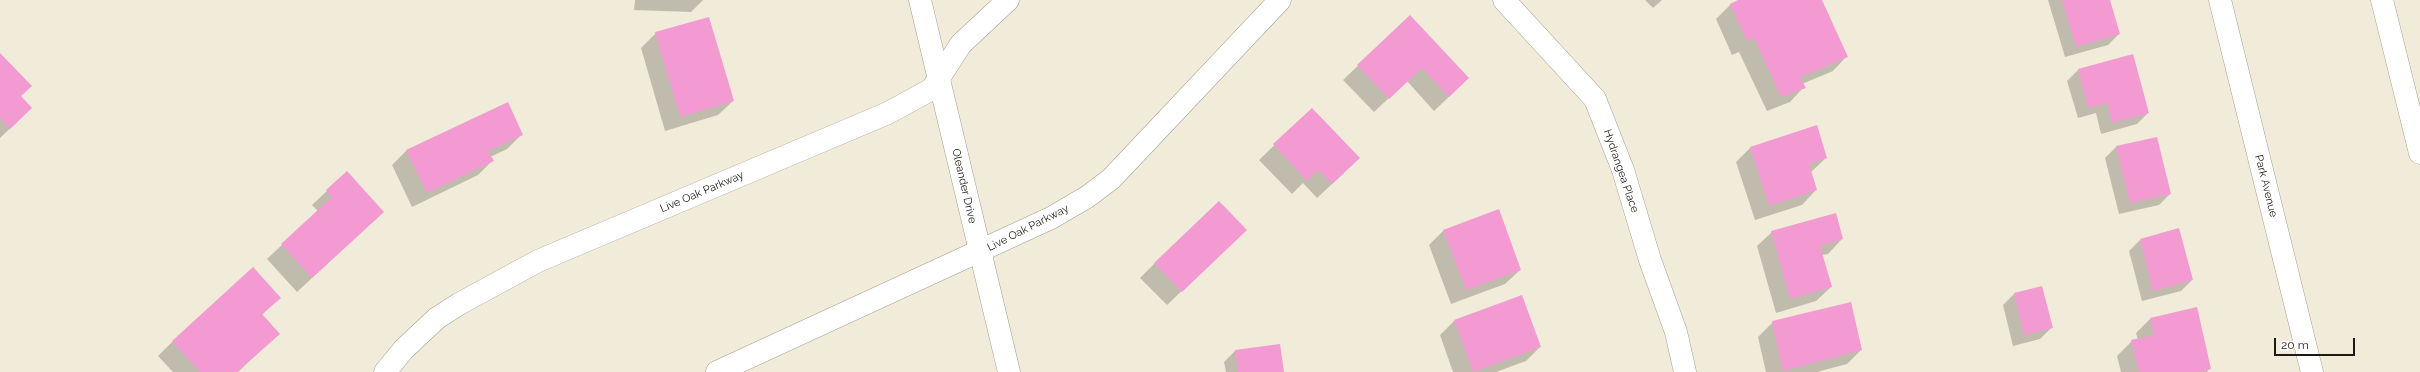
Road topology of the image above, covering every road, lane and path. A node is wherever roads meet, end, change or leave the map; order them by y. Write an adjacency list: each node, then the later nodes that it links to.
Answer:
1 (920, 0): 7 (street, Oleander Drive)
2 (1008, 0): 7 (street, Live Oak Parkway)
3 (1280, 0): 9 (street, Live Oak Parkway)
4 (1504, 0): 13 (street, Hydrangea Place)
5 (2220, 0): 14 (street, Park Avenue)
6 (2382, 0): 8 (street)
7 (939, 79): 9 (street, Oleander Drive); 10 (street, Live Oak Parkway)
8 (2420, 153)
9 (980, 252): 11 (street, Live Oak Parkway); 12 (street, Oleander Drive)
10 (385, 372)
11 (717, 372)
12 (1009, 372)
13 (1685, 372)
14 (2312, 372)

